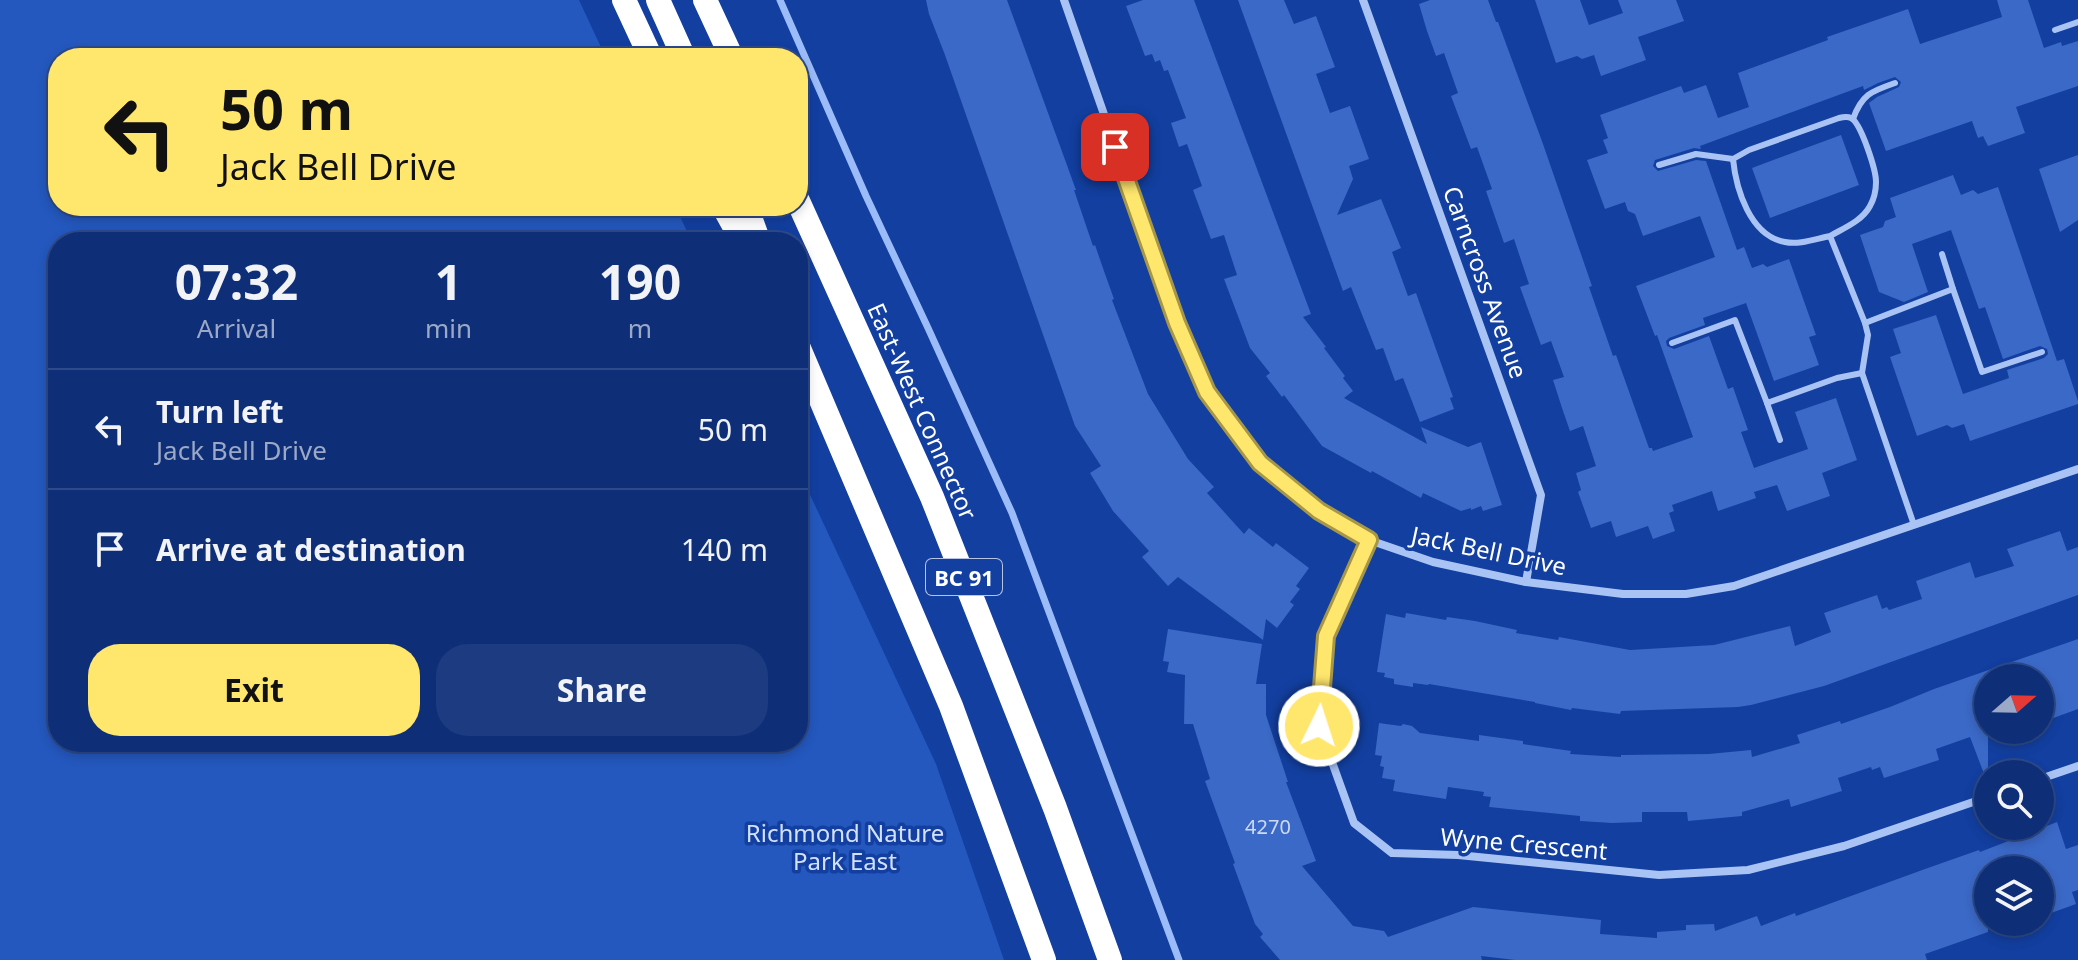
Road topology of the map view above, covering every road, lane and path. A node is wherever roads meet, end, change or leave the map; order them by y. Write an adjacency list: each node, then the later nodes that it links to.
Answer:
1 (624, 0): 9 (highway)
2 (658, 0): 10 (highway)
3 (705, 0): 11 (highway)
4 (724, 0): 12 (highway)
5 (1064, 0): 30 (street, Jack Bell Drive)
6 (1363, 0): 31 (street, Carncross Avenue)
7 (2078, 22): 8 (lane)
8 (2055, 30)
9 (646, 48)
10 (680, 48)
11 (727, 48)
12 (740, 48)
13 (1895, 83): 14 (lane)
14 (1853, 119): 15 (lane); 18 (lane)
15 (1733, 159): 16 (lane); 18 (lane)
16 (1659, 165)
17 (805, 216): 36 (highway, East-West Connector / BC 91)
18 (1830, 236): 21 (lane)
19 (1942, 254): 20 (lane)
20 (1953, 289): 21 (lane); 23 (lane)
21 (1865, 323): 25 (lane)
22 (1672, 343): 26 (lane)
23 (2042, 352)
24 (808, 370): 35 (highway, BC 91)
25 (1862, 373): 26 (lane); 29 (lane)
26 (1767, 403): 27 (lane)
27 (1780, 440)
28 (2078, 469): 29 (street, Jack Bell Drive)
29 (1914, 525): 31 (street, Jack Bell Drive)
30 (1369, 540): 31 (street, Jack Bell Drive); 34 (street, Wyne Crescent)
31 (1526, 582)
32 (2078, 766): 33 (street)
33 (2054, 774)
34 (1974, 802)
35 (1044, 960)
36 (1110, 960)

